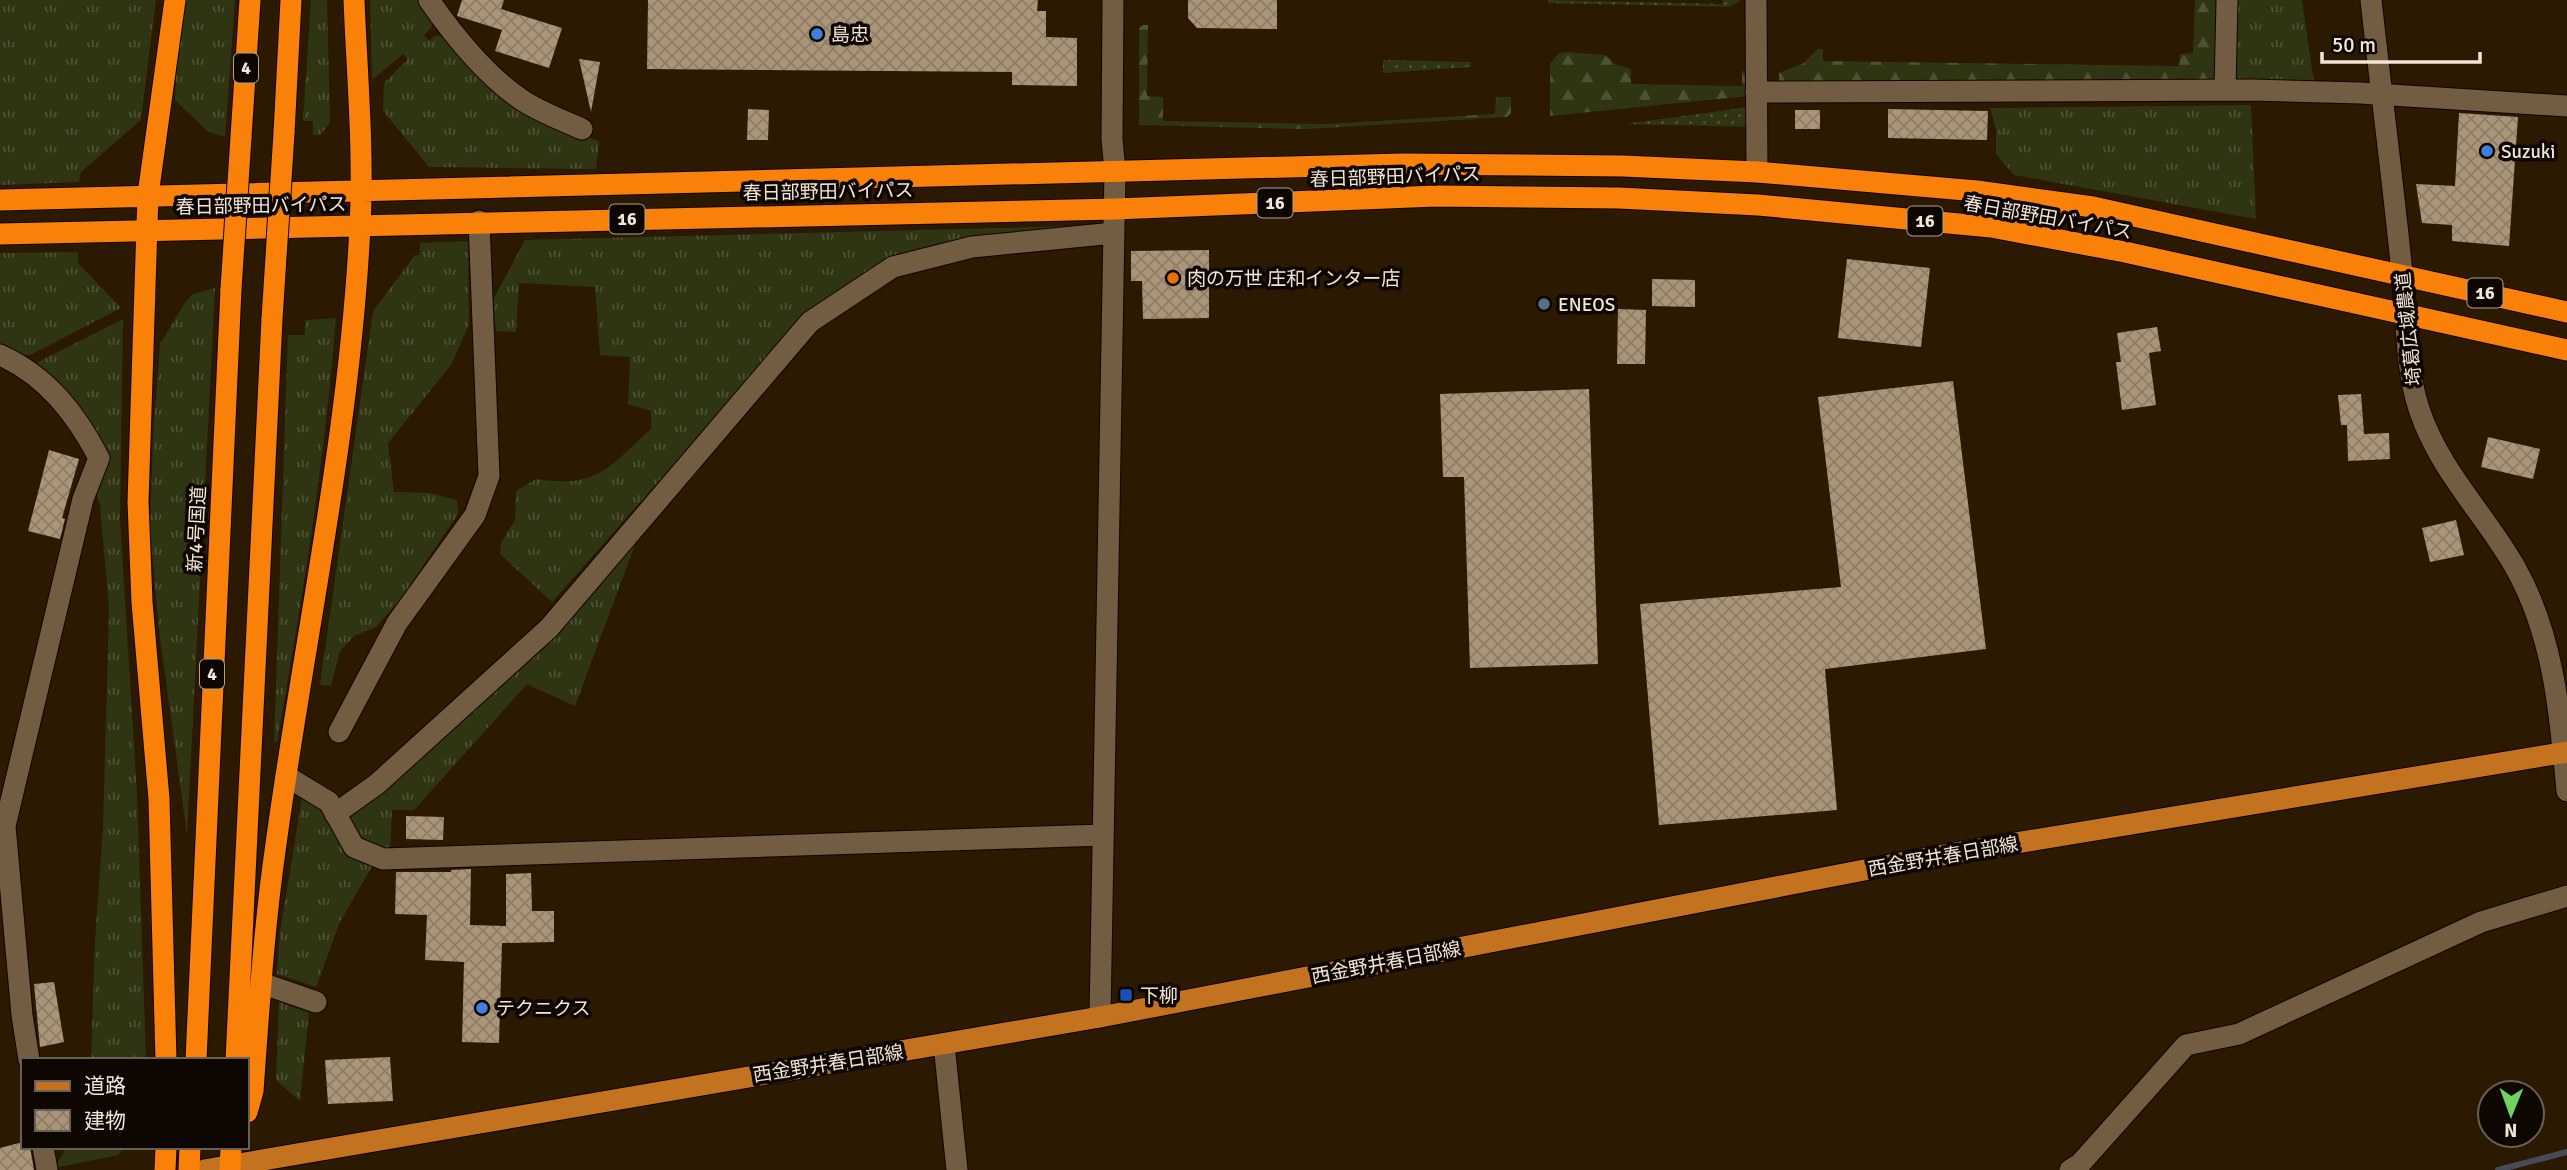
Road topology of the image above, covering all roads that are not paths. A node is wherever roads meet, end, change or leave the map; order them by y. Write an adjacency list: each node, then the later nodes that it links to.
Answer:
1 (175, 0): 18 (highway)
2 (250, 0): 45 (highway, 新4号国道 / 4, bridge)
3 (291, 0): 46 (highway, 4, bridge)
4 (354, 0): 17 (highway)
5 (429, 0): 14 (street)
6 (1113, 0): 15 (street)
7 (2227, 0): 10 (street)
8 (2371, 0): 12 (street, 埼葛広域農道)
9 (1756, 3): 11 (street)
10 (2225, 90): 11 (street); 12 (street)
11 (1756, 92): 16 (street)
12 (2382, 94): 13 (street); 26 (street, 埼葛広域農道)
13 (2567, 106)
14 (582, 129)
15 (1115, 171): 16 (highway, 春日部野田バイパス / 16); 17 (highway, 春日部野田バイパス / 16); 20 (street)
16 (1757, 172): 26 (highway, 春日部野田バイパス / 16)
17 (360, 190): 18 (highway, 春日部野田バイパス / 16); 22 (highway)
18 (148, 195): 19 (highway, 春日部野田バイパス / 16); 23 (highway)
19 (0, 200)
20 (1115, 209): 21 (highway, 春日部野田バイパス / 16); 24 (street); 28 (highway, 春日部野田バイパス / 16)
21 (479, 221): 22 (highway, 春日部野田バイパス / 16); 31 (street)
22 (360, 226): 23 (highway, 春日部野田バイパス / 16); 33 (highway)
23 (147, 231): 25 (highway, 春日部野田バイパス / 16); 44 (highway)
24 (1114, 233): 35 (street); 37 (street)
25 (0, 234)
26 (2402, 274): 27 (highway, 春日部野田バイパス / 16); 28 (street, 埼葛広域農道)
27 (2567, 312)
28 (2406, 314): 29 (highway, 春日部野田バイパス / 16); 32 (street, 埼葛広域農道)
29 (2567, 350)
30 (0, 355): 36 (street)
31 (339, 732)
32 (2565, 752): 34 (street, 埼葛広域農道); 41 (main road, 西金野井春日部線)
33 (286, 776): 35 (street); 39 (highway)
34 (2567, 791)
35 (335, 814): 37 (street)
36 (3, 826): 43 (street)
37 (1102, 835): 41 (street)
38 (2567, 896): 58 (street)
39 (261, 984): 40 (street); 47 (highway)
40 (316, 1002)
41 (1100, 1017): 42 (main road, 西金野井春日部線)
42 (944, 1044): 52 (main road, 西金野井春日部線); 57 (street)
43 (29, 1058)
44 (166, 1058)
45 (196, 1058)
46 (236, 1058)
47 (248, 1108)
48 (43, 1149): 53 (street)
49 (166, 1149): 54 (highway)
50 (190, 1149): 55 (highway)
51 (232, 1158): 52 (main road, 西金野井春日部線); 56 (main road, 西金野井春日部線)
52 (292, 1162)
53 (47, 1170)
54 (165, 1170)
55 (189, 1170)
56 (204, 1170)
57 (957, 1170)
58 (2070, 1170)

